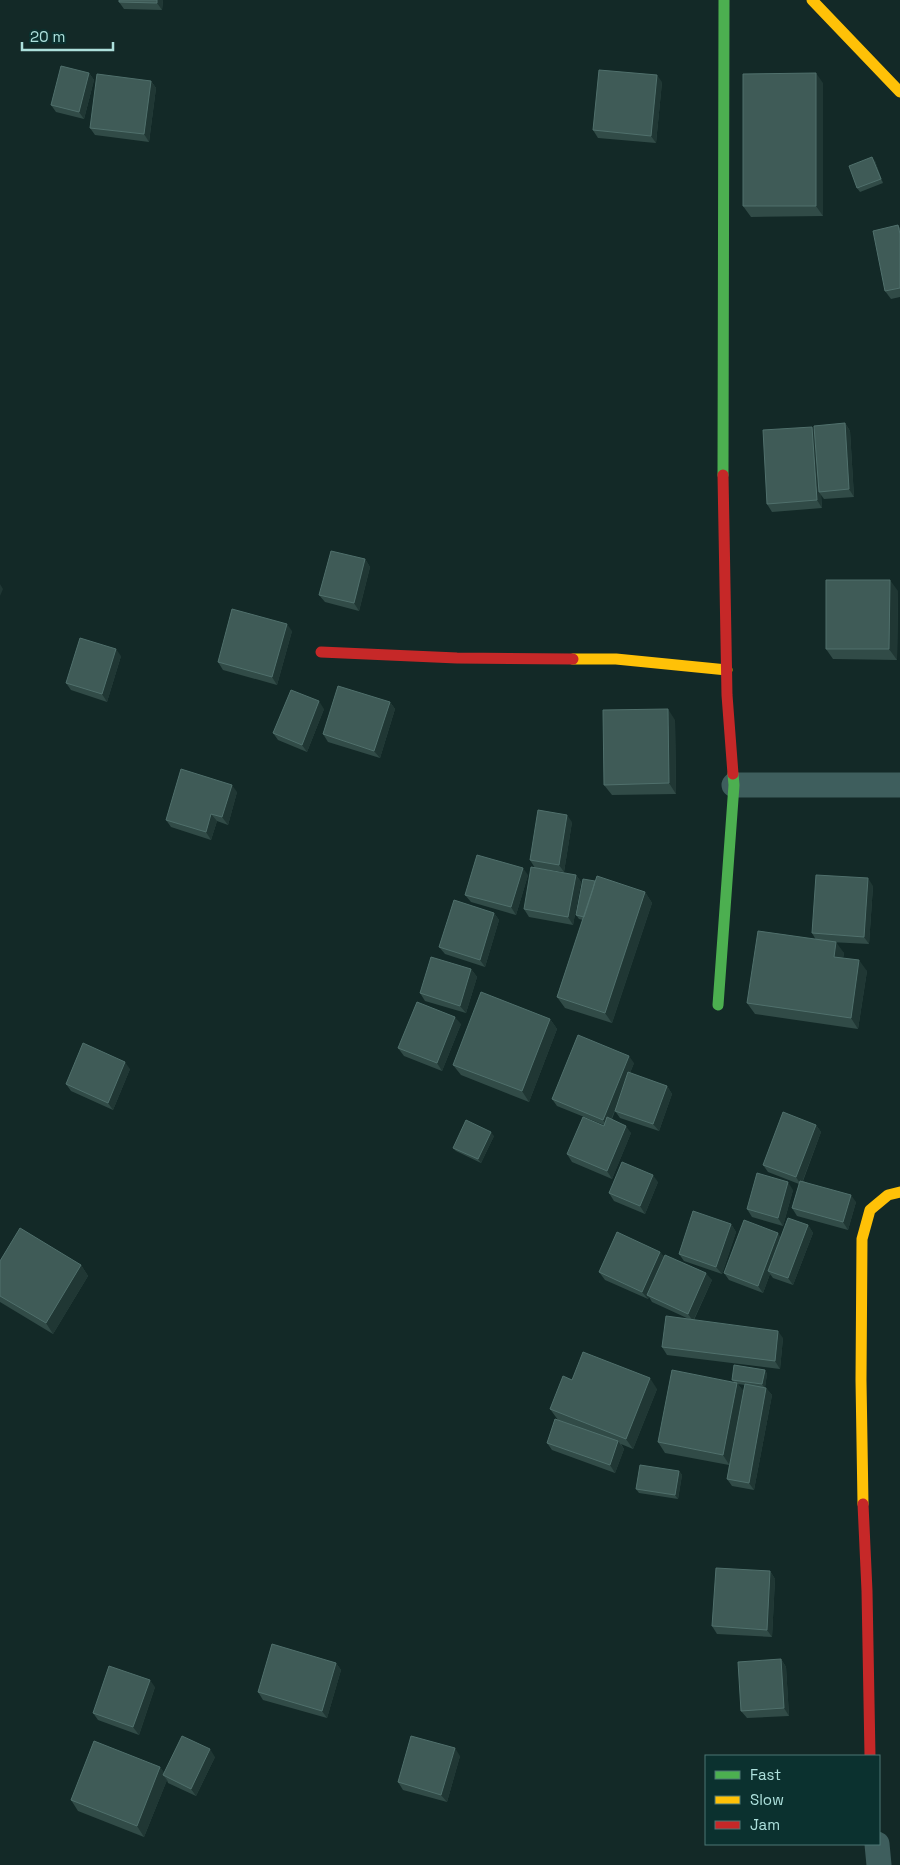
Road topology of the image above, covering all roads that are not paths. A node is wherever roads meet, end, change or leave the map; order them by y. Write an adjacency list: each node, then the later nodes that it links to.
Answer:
1 (724, 0): 5 (street)
2 (812, 0): 3 (street)
3 (900, 92)
4 (320, 652): 5 (street)
5 (727, 670): 6 (street)
6 (734, 785): 7 (street); 8 (street)
7 (900, 785)
8 (718, 1005)
9 (900, 1192): 10 (street)
10 (870, 1755)
11 (876, 1845): 12 (street)
12 (879, 1865)

